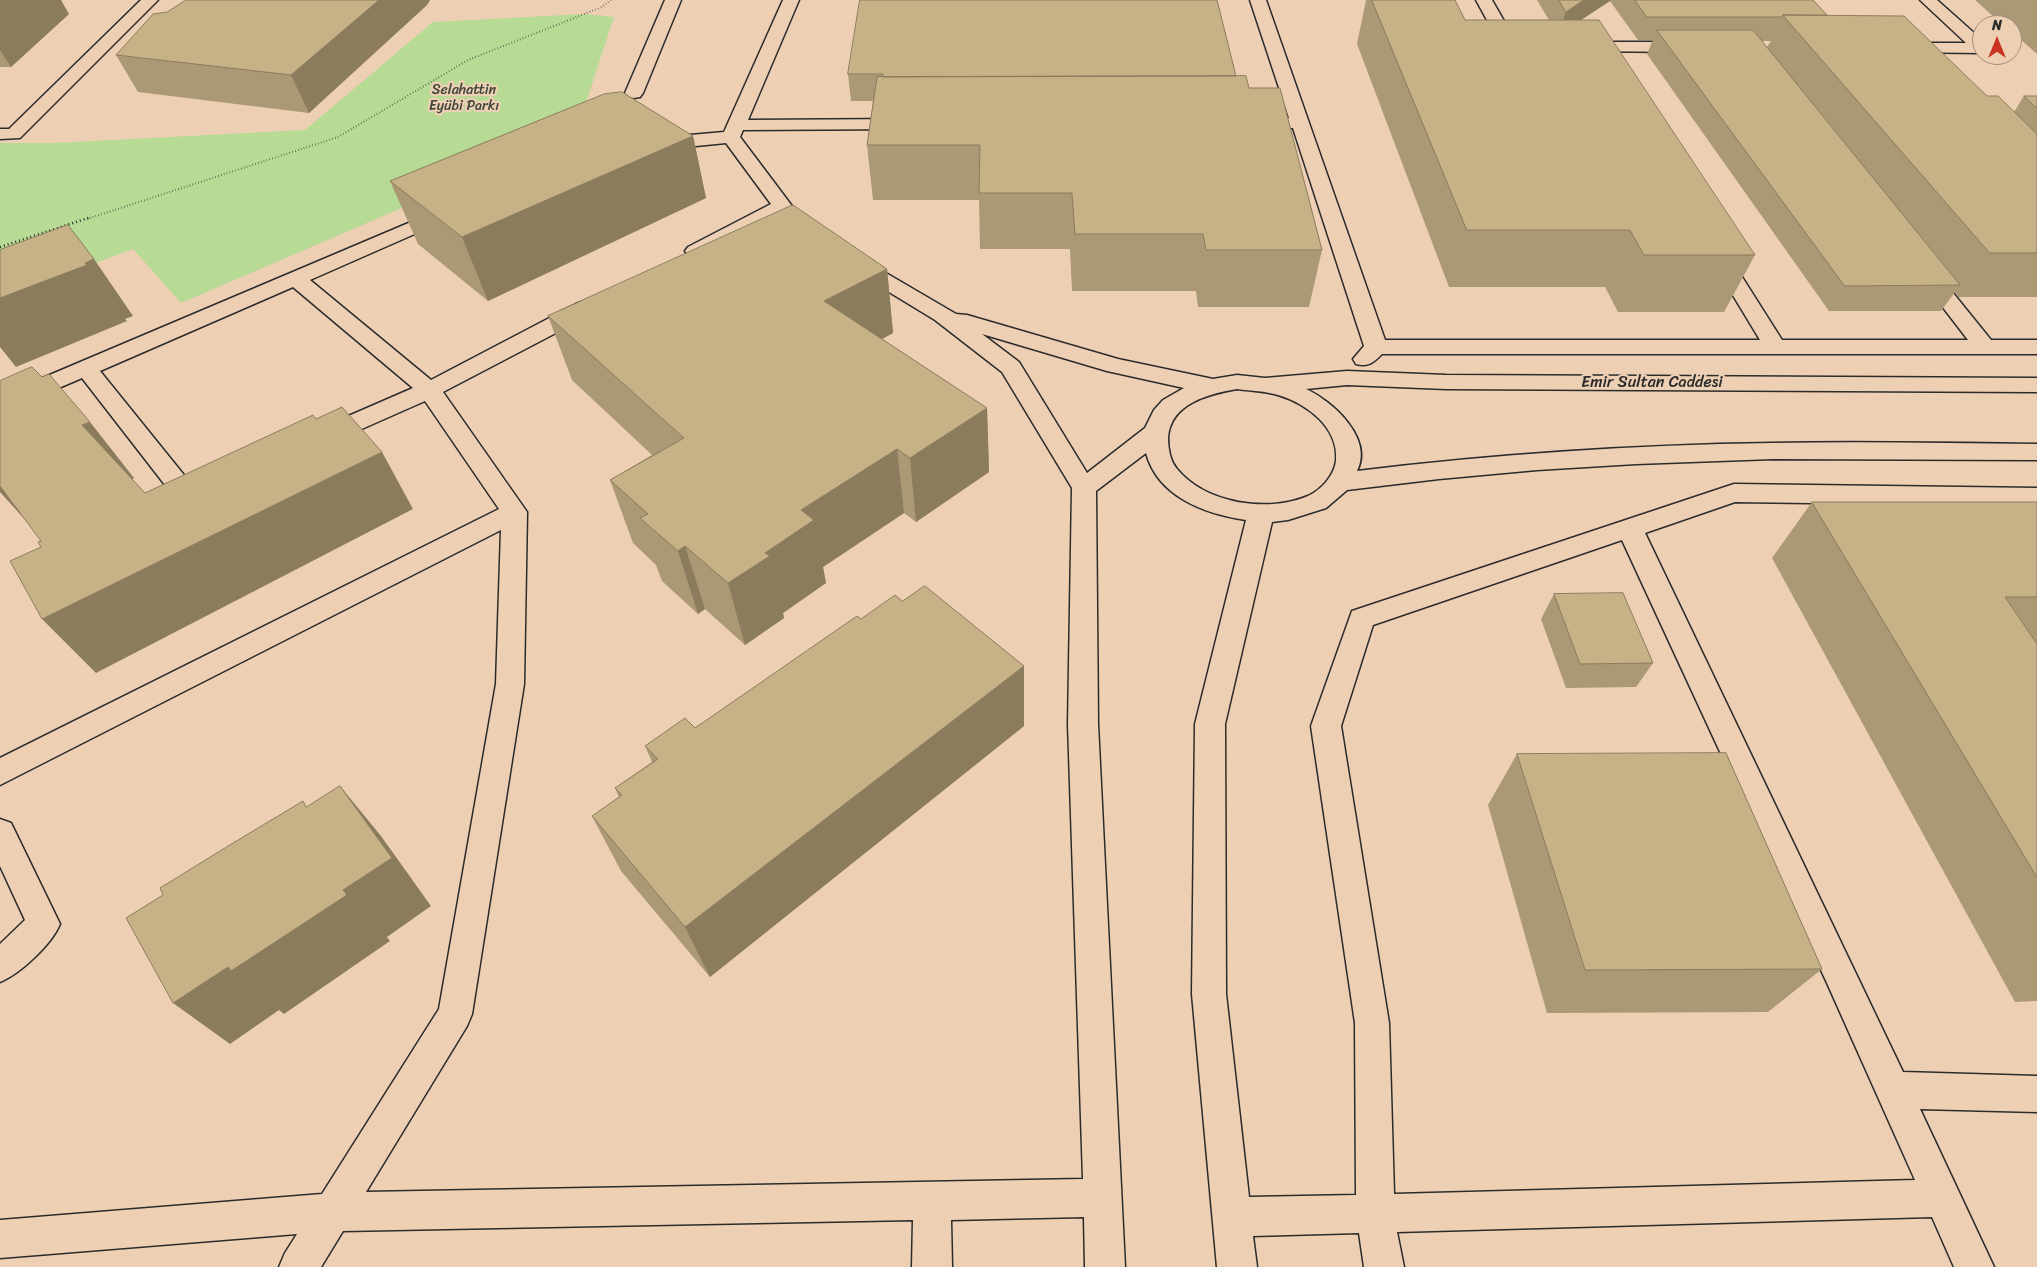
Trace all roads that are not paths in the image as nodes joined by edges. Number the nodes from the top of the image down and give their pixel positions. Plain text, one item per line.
1 (150, 0) edge
2 (673, 0) edge
3 (791, 0) edge
4 (1258, 0) edge
5 (1484, 0) edge
6 (1928, 0) edge
7 (1529, 47) edge
8 (1568, 47) edge
9 (1588, 47) junction
10 (1701, 48) edge
11 (1910, 62) edge
12 (1598, 64) edge
13 (634, 92) dead end
14 (1241, 123) edge
15 (1300, 123) junction
16 (924, 124) edge
17 (734, 131) junction
18 (0, 134) edge
19 (637, 146) edge
20 (464, 205) edge
21 (782, 206) junction
22 (1708, 238) edge
23 (825, 245) edge
24 (1912, 254) edge
25 (842, 255) edge
26 (676, 261) edge
27 (295, 278) junction
28 (606, 298) edge
29 (944, 315) junction
30 (1376, 346) junction
31 (1776, 346) junction
32 (1985, 346) junction
33 (2037, 346) edge
34 (86, 368) junction
35 (1347, 378) junction
36 (1266, 385) junction
37 (2037, 385) edge
38 (1210, 386) junction
39 (428, 390) junction
40 (0, 405) edge
41 (1155, 433) junction
42 (304, 445) edge
43 (2037, 452) edge
44 (223, 481) edge
45 (1341, 482) junction
46 (1084, 488) junction
47 (2037, 497) edge
48 (514, 512) junction
49 (1261, 514) junction
50 (1630, 529) junction
51 (0, 772) edge
52 (0, 833) edge
53 (0, 966) edge
54 (1893, 1090) junction
55 (2037, 1094) edge
56 (1102, 1198) junction
57 (1943, 1198) junction
58 (932, 1200) junction
59 (334, 1212) junction
60 (1375, 1213) junction
61 (1232, 1217) junction
62 (0, 1239) edge
63 (299, 1267) edge
64 (932, 1267) edge
65 (1105, 1267) edge
66 (1237, 1267) edge
67 (1384, 1267) edge
68 (1974, 1267) edge

1 - 18 street
2 - 13 street
3 - 17 street
4 - 15 street
5 - 7 street
6 - 11 street
8 - 9 street
9 - 10 street
9 - 12 street
14 - 15 street
15 - 30 street
16 - 17 street
17 - 19 street
17 - 21 street
20 - 27 street
21 - 23 street
21 - 26 street
22 - 31 street
24 - 32 street
25 - 29 street
27 - 34 street
27 - 39 street
28 - 39 street
29 - 38 street
29 - 46 street
30 - 31 street
30 - 35 street
31 - 32 street
32 - 33 street
34 - 40 street
34 - 44 street
35 - 36 street, Emir Sultan Caddesi
35 - 37 street, Emir Sultan Caddesi
36 - 38 street
36 - 45 street
38 - 41 street
39 - 42 street
39 - 48 street
41 - 46 street
41 - 49 street
43 - 45 street
45 - 49 street
46 - 56 street
47 - 50 street
48 - 51 street
48 - 59 street
49 - 61 street
50 - 54 street
50 - 60 street
52 - 53 street
54 - 55 street
54 - 57 street
56 - 58 street
56 - 65 street
57 - 60 street
57 - 68 street
58 - 59 street
58 - 64 street
59 - 62 street
59 - 63 street
60 - 61 street
60 - 67 street
61 - 66 street

